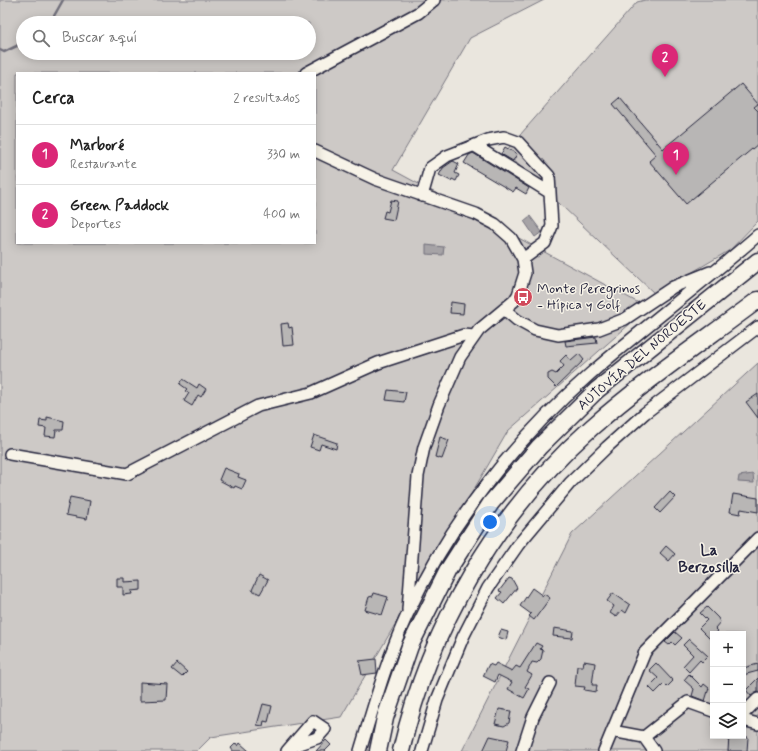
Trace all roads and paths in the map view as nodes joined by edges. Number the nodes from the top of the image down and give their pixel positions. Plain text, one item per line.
1 (434, 0) edge
2 (308, 72) edge
3 (475, 146) junction
4 (316, 151) edge
5 (549, 192) junction
6 (422, 196) junction
7 (758, 235) edge
8 (523, 260) junction
9 (758, 261) edge
10 (720, 268) junction
11 (758, 300) edge
12 (504, 309) junction
13 (758, 314) edge
14 (758, 327) edge
15 (474, 336) junction
16 (568, 449) junction
17 (10, 454) dead end
18 (758, 538) edge
19 (407, 614) junction
20 (550, 683) dead end
21 (758, 699) edge
22 (710, 710) edge
23 (746, 711) edge
24 (746, 721) edge
25 (758, 724) edge
26 (612, 731) junction
27 (644, 737) junction
28 (361, 751) edge
29 (378, 751) edge
30 (401, 751) edge
31 (422, 751) edge
32 (522, 751) edge
33 (604, 751) edge
34 (654, 751) edge

1 - 2 street
3 - 5 street
3 - 5 street
3 - 6 street
4 - 6 street
5 - 8 street
6 - 8 street
7 - 10 street
8 - 12 street
9 - 29 highway, AUTOVÍA DEL NOROESTE
10 - 12 street
10 - 19 street
11 - 16 highway, AUTOVÍA DEL NOROESTE
12 - 15 street
13 - 16 highway
14 - 31 street
15 - 17 street
15 - 19 street
16 - 30 highway, AUTOVÍA DEL NOROESTE
18 - 26 street
19 - 28 street
20 - 32 street
21 - 23 street
22 - 27 street
24 - 25 street
26 - 27 street
26 - 33 street
27 - 34 street

